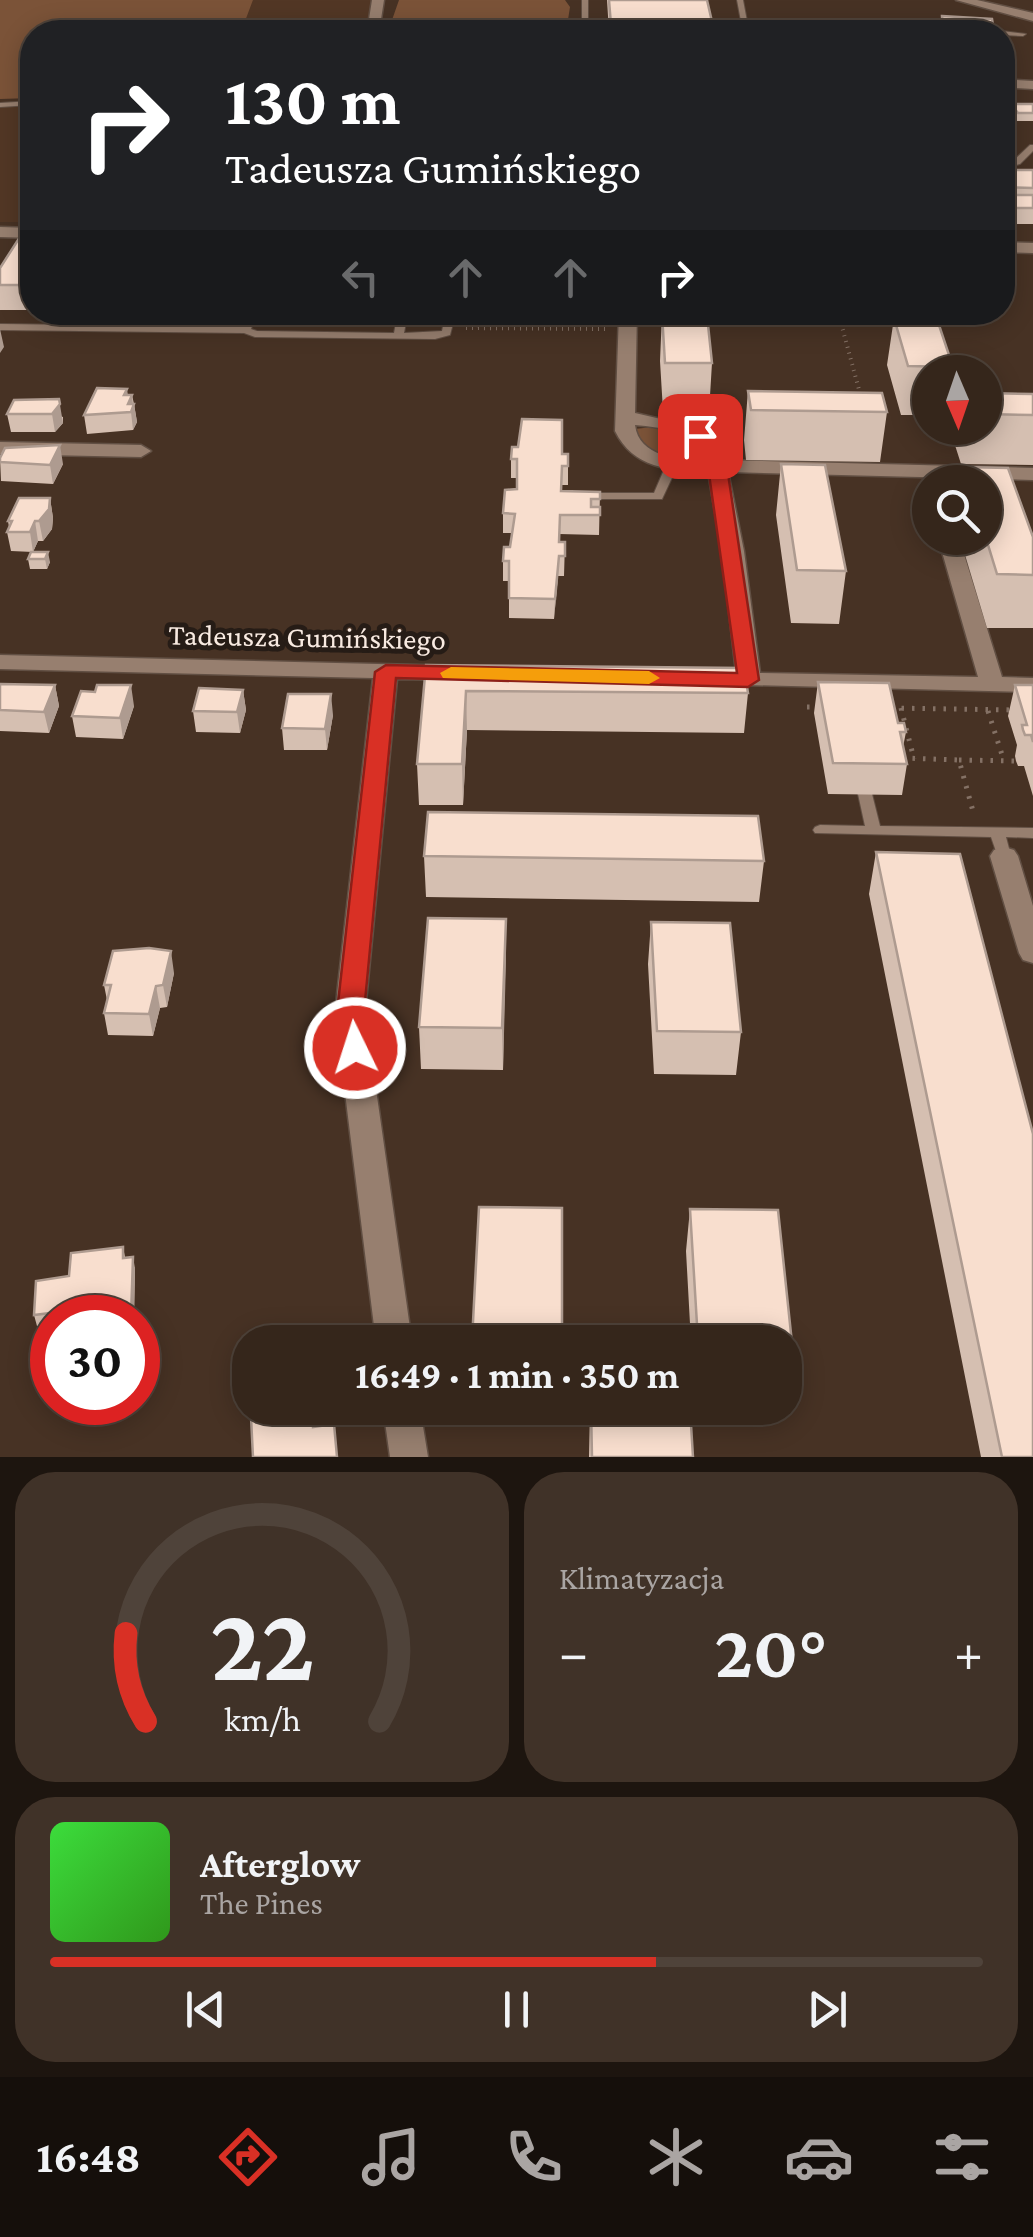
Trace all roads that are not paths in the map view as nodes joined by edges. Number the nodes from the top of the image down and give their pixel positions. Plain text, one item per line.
1 (962, 0) edge
2 (1033, 17) edge
3 (1015, 34) edge
4 (1023, 34) dead end
5 (248, 325) edge
6 (400, 325) edge
7 (449, 325) edge
8 (628, 325) edge
9 (0, 327) edge
10 (246, 330) junction
11 (398, 336) junction
12 (626, 418) junction
13 (0, 448) edge
14 (141, 451) dead end
15 (672, 465) junction
16 (718, 467) junction
17 (1033, 474) edge
18 (1002, 475) edge
19 (912, 476) edge
20 (589, 496) edge
21 (954, 555) edge
22 (0, 662) edge
23 (386, 672) junction
24 (481, 674) edge
25 (691, 679) edge
26 (748, 680) junction
27 (992, 684) junction
28 (1033, 684) edge
29 (865, 794) dead end
30 (820, 830) dead end
31 (874, 831) junction
32 (1033, 833) edge
33 (1000, 844) junction
34 (1033, 953) edge
35 (392, 1325) edge
36 (404, 1425) edge
37 (408, 1457) edge

1 - 2 street
3 - 4 lane
5 - 10 lane
6 - 11 lane
7 - 11 lane
8 - 12 street
9 - 10 lane
10 - 11 lane
12 - 15 street
12 - 16 street
13 - 14 street
15 - 16 street
15 - 20 lane
16 - 19 street
16 - 26 street
17 - 18 street
21 - 27 street
22 - 23 street, Tadeusza Gumińskiego
23 - 24 street, Tadeusza Gumińskiego
23 - 35 street
25 - 26 street
26 - 27 street
27 - 28 street
29 - 31 lane
30 - 31 lane
31 - 33 lane
32 - 33 lane
33 - 34 street
36 - 37 street

